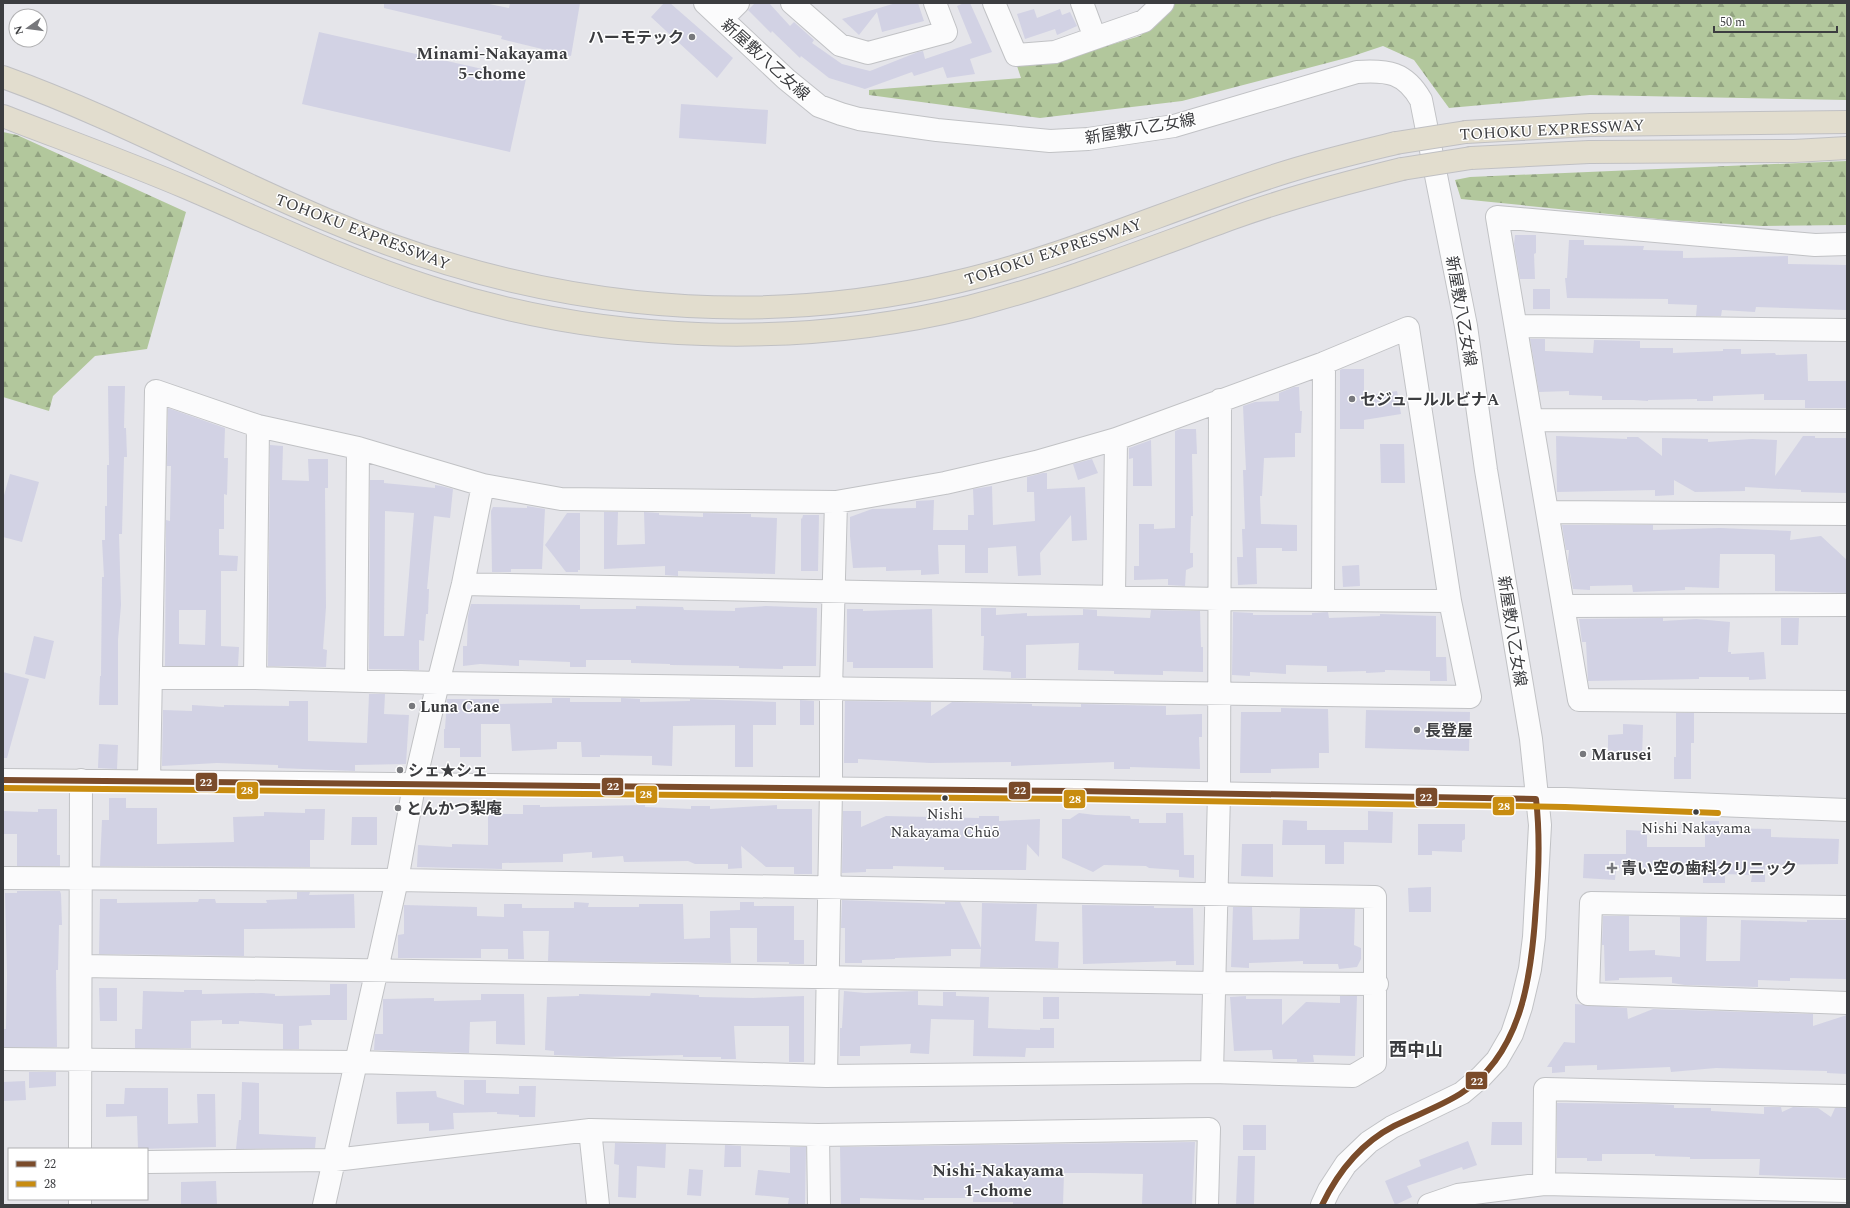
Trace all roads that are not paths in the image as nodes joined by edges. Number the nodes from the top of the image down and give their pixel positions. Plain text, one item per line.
1 (705, 3) edge
2 (738, 3) edge
3 (792, 3) edge
4 (935, 3) edge
5 (994, 3) edge
6 (1082, 3) edge
7 (1162, 3) edge
8 (722, 18) junction
9 (1095, 38) junction
10 (3, 77) edge
11 (3, 116) edge
12 (1847, 122) edge
13 (1847, 148) edge
14 (1847, 244) edge
15 (1516, 326) junction
16 (1847, 330) edge
17 (1324, 362) junction
18 (1220, 400) junction
19 (1532, 420) junction
20 (1847, 421) edge
21 (258, 426) junction
22 (1116, 439) junction
23 (358, 448) junction
24 (483, 485) junction
25 (836, 502) junction
26 (1548, 512) junction
27 (1847, 514) edge
28 (463, 584) junction
29 (833, 592) junction
30 (1114, 595) junction
31 (1219, 599) junction
32 (1322, 599) junction
33 (1450, 601) junction
34 (1847, 605) edge
35 (1563, 606) junction
36 (151, 678) junction
37 (255, 678) junction
38 (356, 680) junction
39 (438, 683) junction
40 (831, 689) junction
41 (1218, 694) junction
42 (1847, 702) edge
43 (3, 780) edge
44 (81, 780) junction
45 (149, 781) junction
46 (414, 786) junction
47 (831, 788) junction
48 (1219, 794) junction
49 (1536, 799) junction
50 (1847, 810) edge
51 (3, 878) edge
52 (81, 878) junction
53 (397, 880) junction
54 (830, 887) junction
55 (1215, 892) junction
56 (1847, 907) edge
57 (81, 966) junction
58 (376, 971) junction
59 (827, 977) junction
60 (1213, 984) junction
61 (1377, 984) junction
62 (1847, 1002) edge
63 (80, 1058) junction
64 (3, 1059) edge
65 (355, 1062) junction
66 (1212, 1072) junction
67 (826, 1076) junction
68 (1847, 1096) edge
69 (590, 1130) junction
70 (818, 1135) junction
71 (80, 1148) edge
72 (335, 1160) junction
73 (148, 1162) edge
74 (1544, 1184) junction
75 (1847, 1191) edge
76 (324, 1205) edge
77 (598, 1205) edge
78 (819, 1205) edge
79 (1207, 1205) edge
80 (1322, 1205) edge
81 (1429, 1205) edge

1 - 8 street, 新屋敷八乙女線
2 - 8 street
3 - 4 street
5 - 9 street
6 - 9 street
7 - 9 street
8 - 49 street, 新屋敷八乙女線
10 - 12 highway, TOHOKU EXPRESSWAY, bridge
11 - 13 highway, TOHOKU EXPRESSWAY, bridge
14 - 15 street
15 - 16 street
15 - 19 street
17 - 18 street
17 - 32 street
17 - 33 street
18 - 22 street
18 - 31 street
19 - 20 street
19 - 26 street
21 - 23 street
21 - 36 street
21 - 37 street
22 - 25 street
22 - 30 street
23 - 24 street
23 - 38 street
24 - 25 street
24 - 28 street
25 - 29 street
26 - 27 street
26 - 35 street
28 - 29 street
28 - 39 street
29 - 30 street
29 - 40 street
30 - 31 street
31 - 32 street
31 - 41 street
32 - 33 street
33 - 41 street
34 - 35 street
35 - 42 street
36 - 37 street
36 - 45 street
37 - 38 street
38 - 39 street
39 - 40 street
39 - 46 street
40 - 41 street
40 - 47 street
41 - 48 street
43 - 44 street
44 - 45 street
44 - 52 street
45 - 46 street
46 - 47 street
46 - 53 street
47 - 48 street
47 - 54 street
48 - 49 street
48 - 55 street
49 - 50 street
49 - 80 street, 新屋敷八乙女線
51 - 52 street
52 - 53 street
52 - 57 street
53 - 54 street
53 - 58 street
54 - 55 street
54 - 59 street
55 - 60 street
55 - 61 street
56 - 62 street
57 - 58 street
57 - 63 street
58 - 59 street
58 - 65 street
59 - 60 street
59 - 67 street
60 - 61 street
60 - 66 street
61 - 66 street
63 - 64 street
63 - 65 street
63 - 71 street
65 - 67 street
65 - 72 street
66 - 67 street
68 - 74 street
69 - 70 street
69 - 72 street
69 - 77 street
70 - 78 street
70 - 79 street
72 - 73 street
72 - 76 street
74 - 75 street
74 - 81 street

